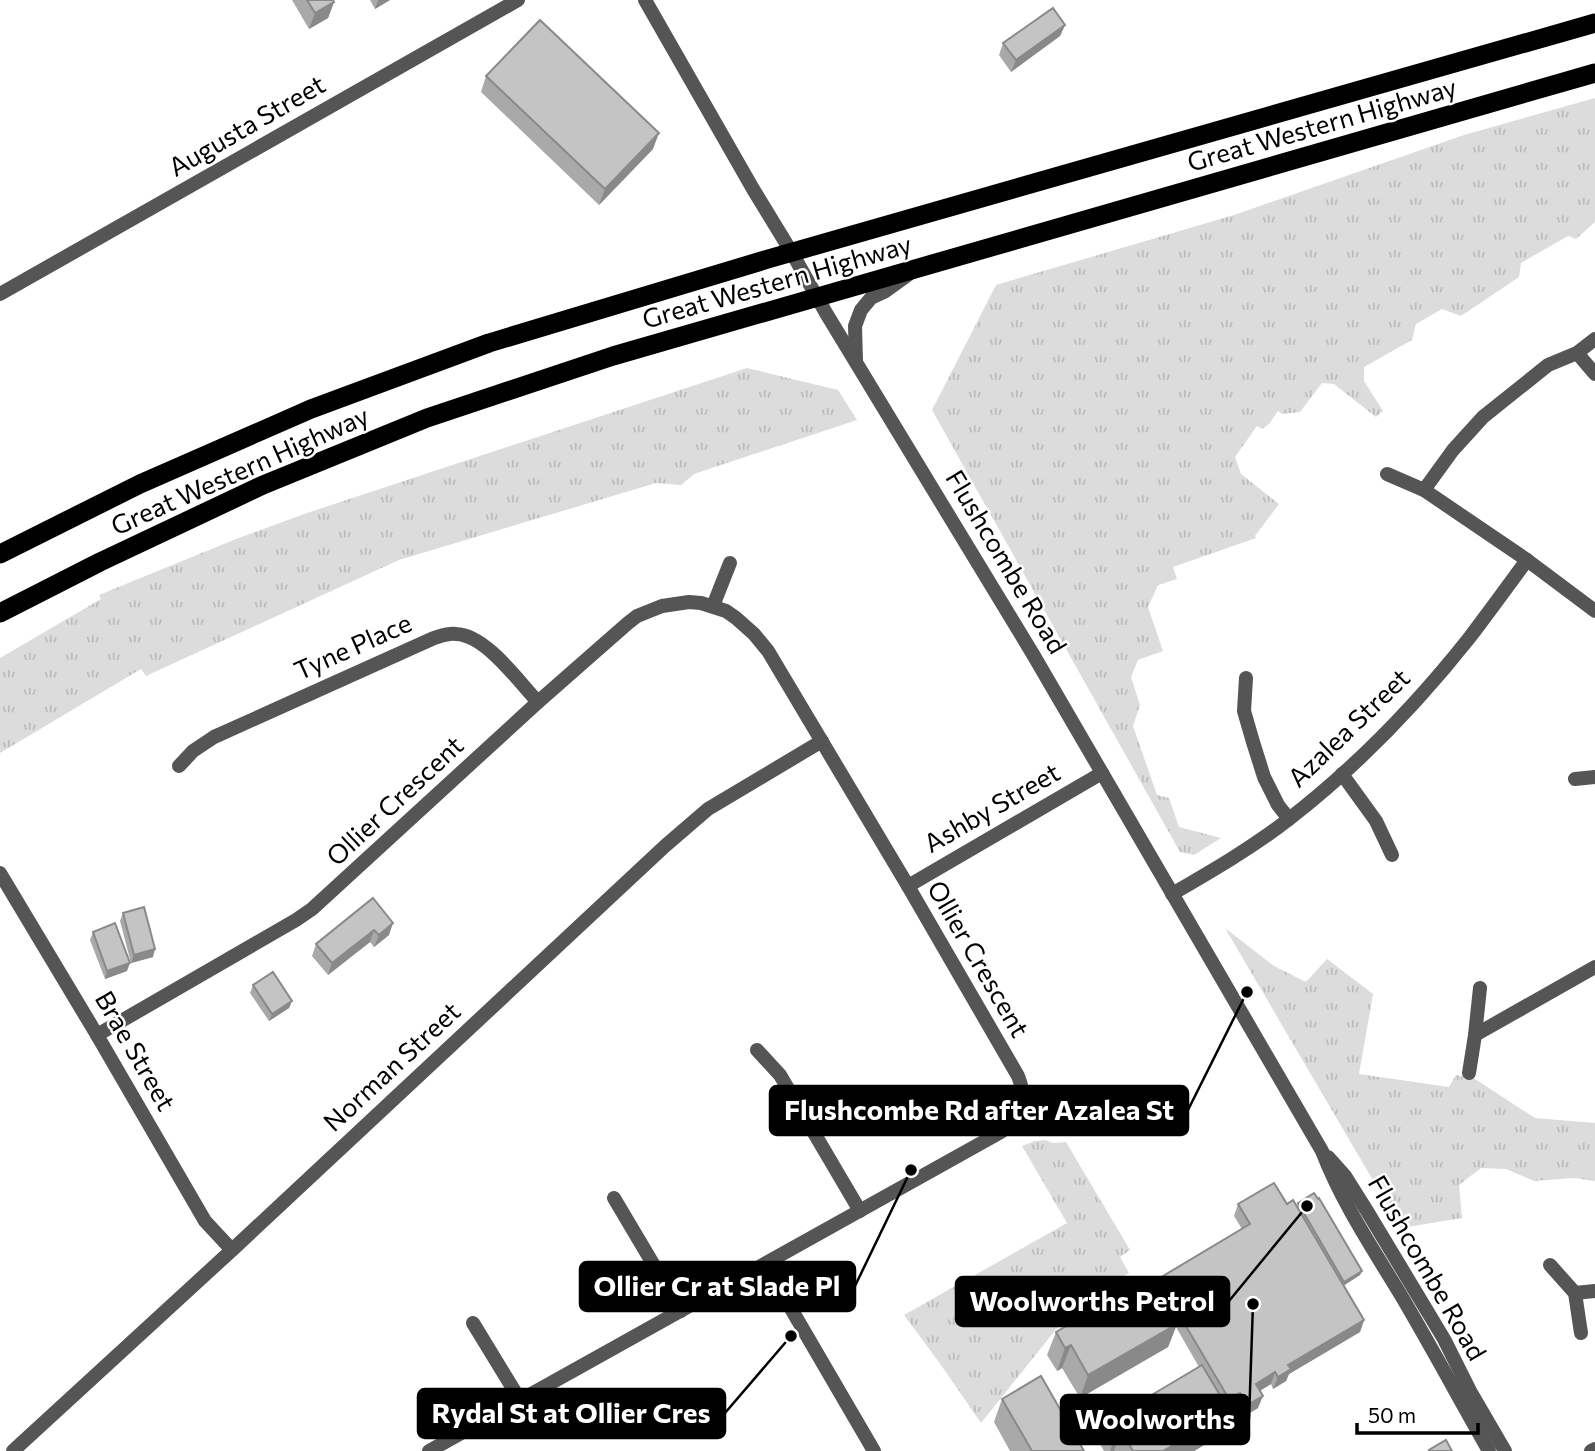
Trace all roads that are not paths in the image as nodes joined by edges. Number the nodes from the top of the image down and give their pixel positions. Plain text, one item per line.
1 (518, 0) edge
2 (645, 0) edge
3 (1595, 23) edge
4 (1595, 73) edge
5 (792, 253) junction
6 (913, 271) junction
7 (0, 294) edge
8 (818, 298) junction
9 (1595, 339) edge
10 (1577, 353) junction
11 (856, 362) junction
12 (1595, 374) edge
13 (1387, 474) dead end
14 (1424, 490) junction
15 (0, 554) edge
16 (1527, 560) junction
17 (730, 563) dead end
18 (713, 606) junction
19 (1595, 611) edge
20 (0, 613) edge
21 (1246, 678) dead end
22 (538, 702) junction
23 (822, 741) junction
24 (179, 766) dead end
25 (1102, 773) junction
26 (1342, 774) junction
27 (1595, 778) edge
28 (1575, 779) dead end
29 (1289, 819) junction
30 (1392, 855) dead end
31 (0, 873) edge
32 (908, 886) junction
33 (1172, 894) junction
34 (1595, 967) edge
35 (1480, 988) dead end
36 (97, 1035) junction
37 (1475, 1035) junction
38 (757, 1050) dead end
39 (1469, 1073) dead end
40 (1023, 1103) junction
41 (1059, 1116) dead end
42 (1322, 1151) junction
43 (614, 1198) dead end
44 (860, 1211) junction
45 (232, 1250) junction
46 (765, 1264) junction
47 (1550, 1265) dead end
48 (1595, 1290) edge
49 (1575, 1293) junction
50 (681, 1311) junction
51 (473, 1323) dead end
52 (1581, 1333) dead end
53 (520, 1400) junction
54 (13, 1451) edge
55 (429, 1451) edge
56 (874, 1451) edge
57 (1489, 1451) edge
58 (1505, 1451) edge

1 - 7 street, Augusta Street
2 - 5 street, Flushcombe Road
3 - 5 highway, Great Western Highway
4 - 6 highway, Great Western Highway
5 - 8 street, Flushcombe Road
5 - 15 highway, Great Western Highway
6 - 8 highway, Great Western Highway
6 - 11 street
8 - 11 street, Flushcombe Road
8 - 20 highway, Great Western Highway
9 - 10 street
10 - 12 street
10 - 14 street
11 - 25 street, Flushcombe Road
13 - 14 street
14 - 16 street
16 - 19 street
16 - 26 street, Azalea Street
17 - 18 street
18 - 22 street, Ollier Crescent
18 - 23 street, Ollier Crescent
21 - 29 street
22 - 24 street, Tyne Place
22 - 36 street, Ollier Crescent
23 - 32 street, Ollier Crescent
23 - 45 street, Norman Street
25 - 32 street, Ashby Street
25 - 33 street, Flushcombe Road
26 - 29 street, Azalea Street
26 - 30 street
27 - 28 street
29 - 33 street, Azalea Street
31 - 36 street, Brae Street
32 - 40 street, Ollier Crescent
33 - 42 street, Flushcombe Road
34 - 37 street
35 - 37 street
36 - 45 street, Brae Street
37 - 39 street
38 - 44 street
40 - 41 street
40 - 44 street
42 - 57 street, Flushcombe Road
42 - 58 street, Flushcombe Road
43 - 50 street
44 - 46 street
45 - 54 street, Norman Street
46 - 50 street
46 - 56 street
47 - 49 street
48 - 49 street
49 - 52 street
50 - 53 street
51 - 53 street
53 - 55 street

